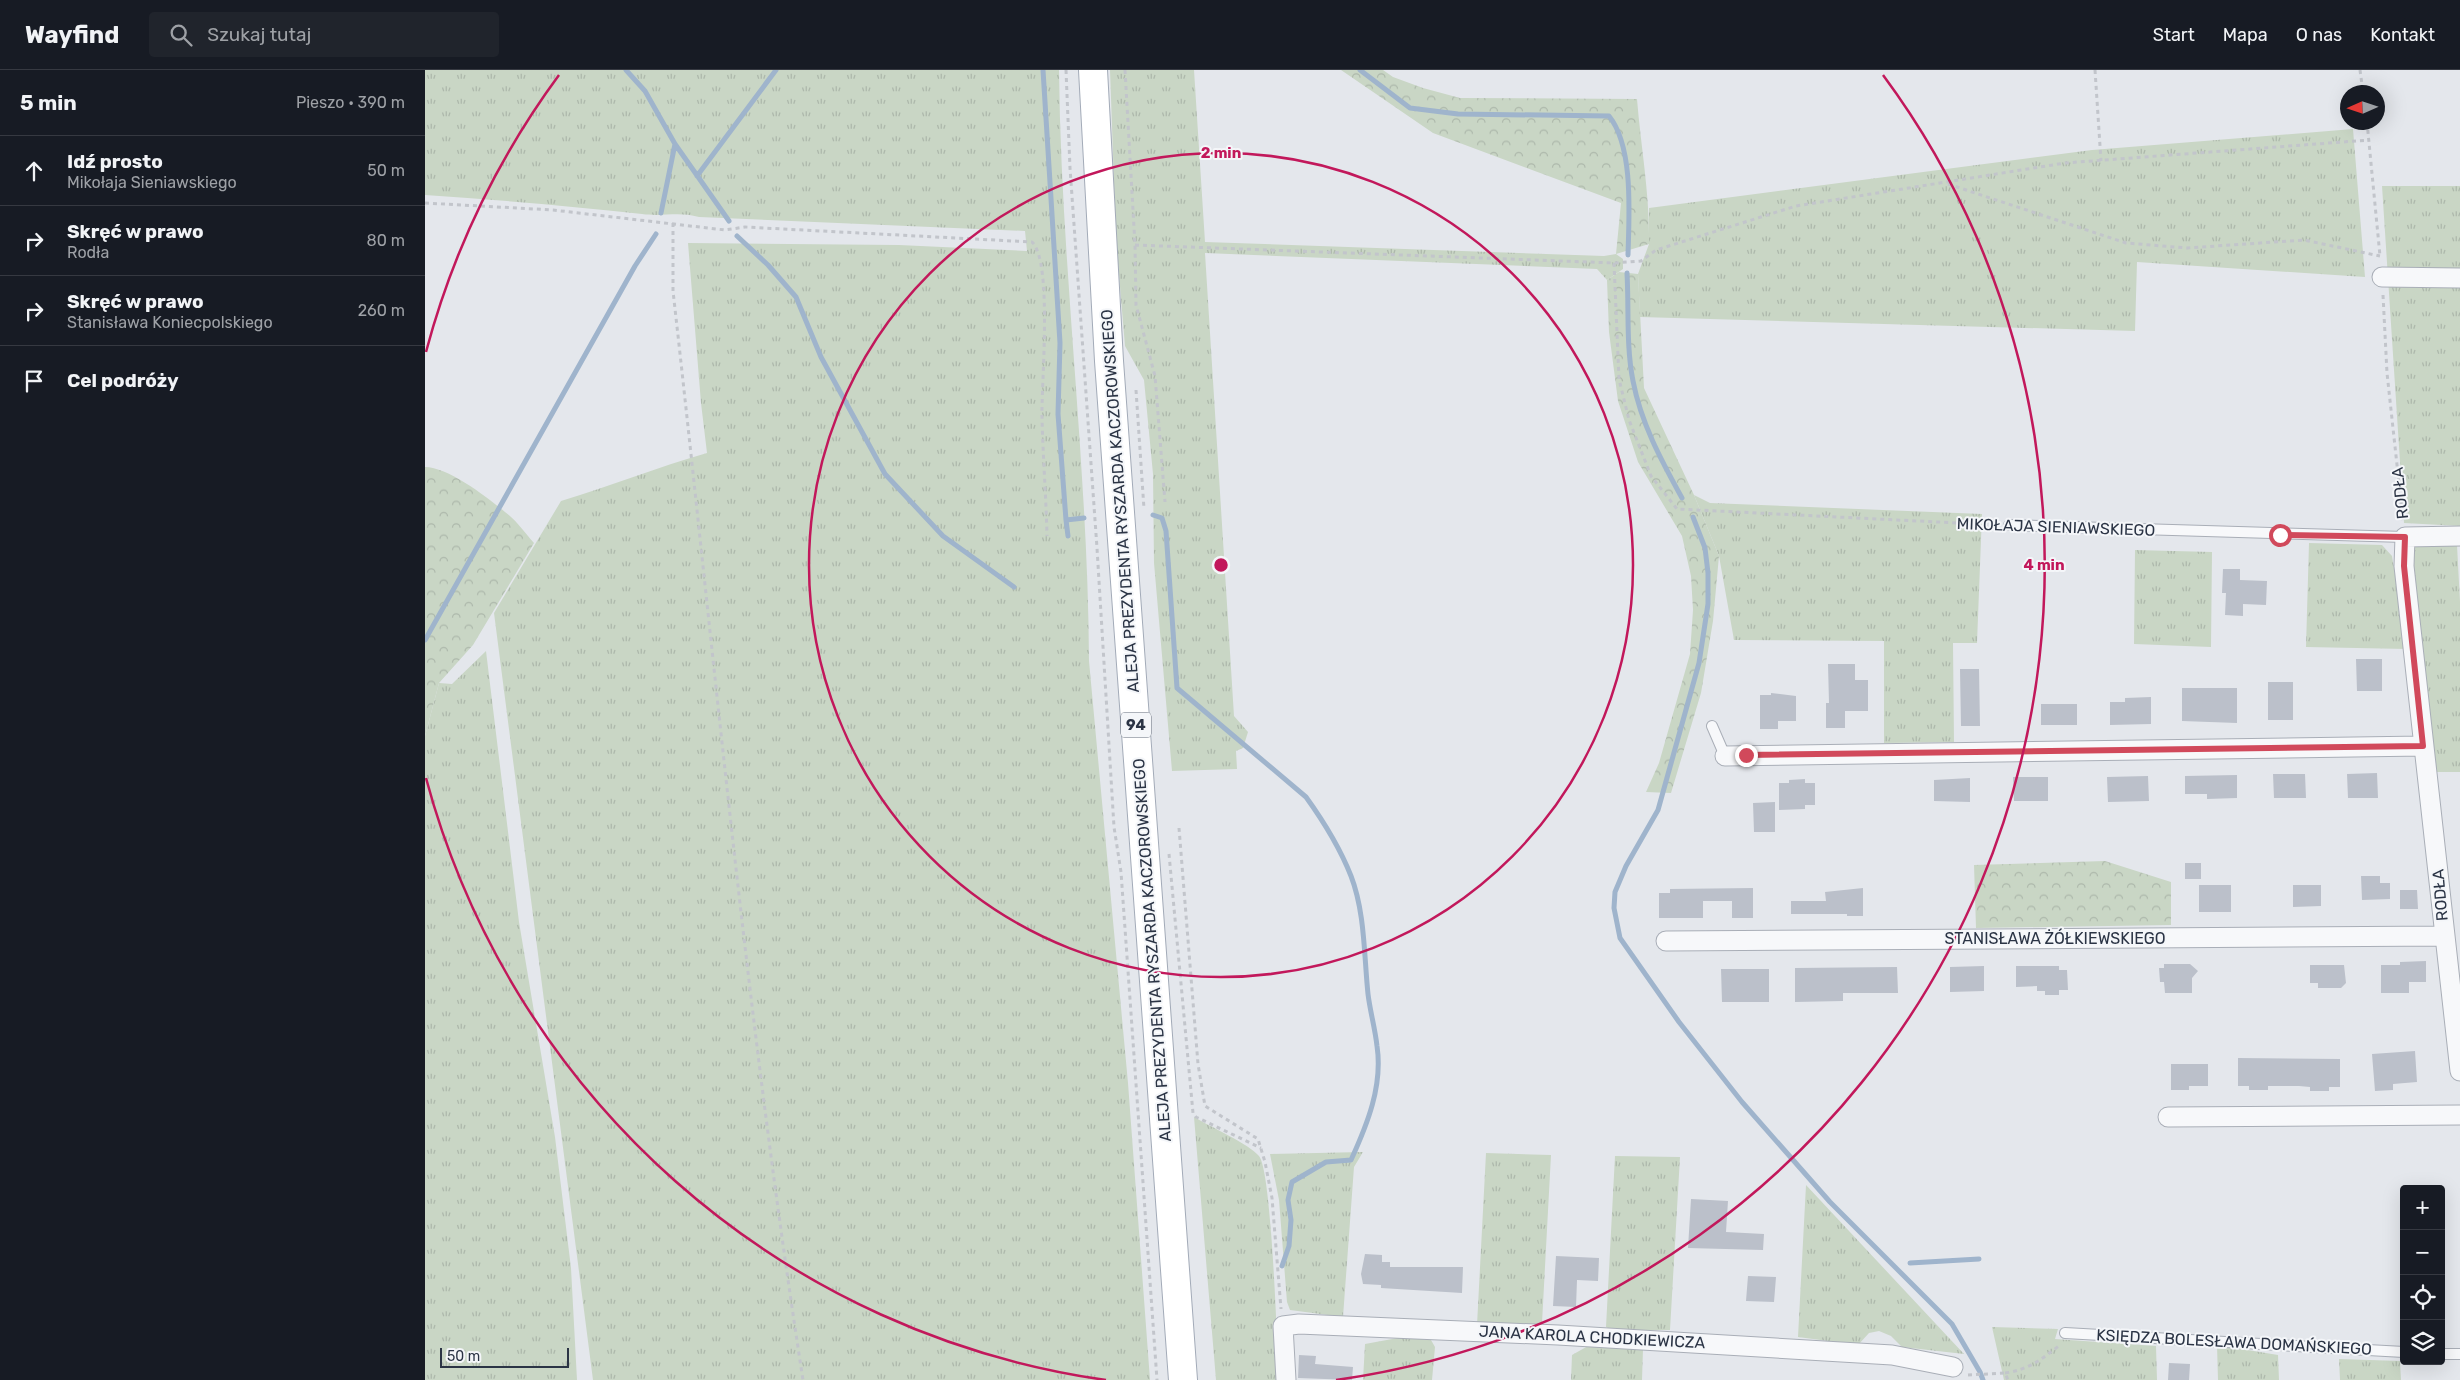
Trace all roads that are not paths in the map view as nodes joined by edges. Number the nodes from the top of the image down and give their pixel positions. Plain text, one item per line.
1 (1093, 70) edge
2 (2382, 277) road end
3 (2460, 278) edge
4 (2009, 525) road end
5 (2460, 536) edge
6 (2405, 537) junction
7 (1712, 726) dead end
8 (2423, 746) junction
9 (1725, 756) joint
10 (2444, 936) junction
11 (1666, 941) dead end
12 (2460, 1071) edge
13 (2460, 1115) edge
14 (2168, 1117) dead end
15 (2065, 1333) road end
16 (2400, 1352) edge
17 (2445, 1354) edge
18 (2460, 1354) edge
19 (1953, 1367) dead end
20 (1183, 1380) edge
21 (1286, 1380) edge

1 - 20 main road, ALEJA PREZYDENTA RYSZARDA KACZOROWSKIEGO / 94
2 - 3 street
4 - 6 lane, MIKOŁAJA SIENIAWSKIEGO
5 - 6 street
6 - 8 street, RODŁA
7 - 9 lane
8 - 9 street
8 - 10 street, RODŁA
10 - 11 street, STANISŁAWA ŻÓŁKIEWSKIEGO
10 - 12 street, RODŁA
13 - 14 street
15 - 16 lane, KSIĘDZA BOLESŁAWA DOMAŃSKIEGO
17 - 18 lane
19 - 21 street, JANA KAROLA CHODKIEWICZA

